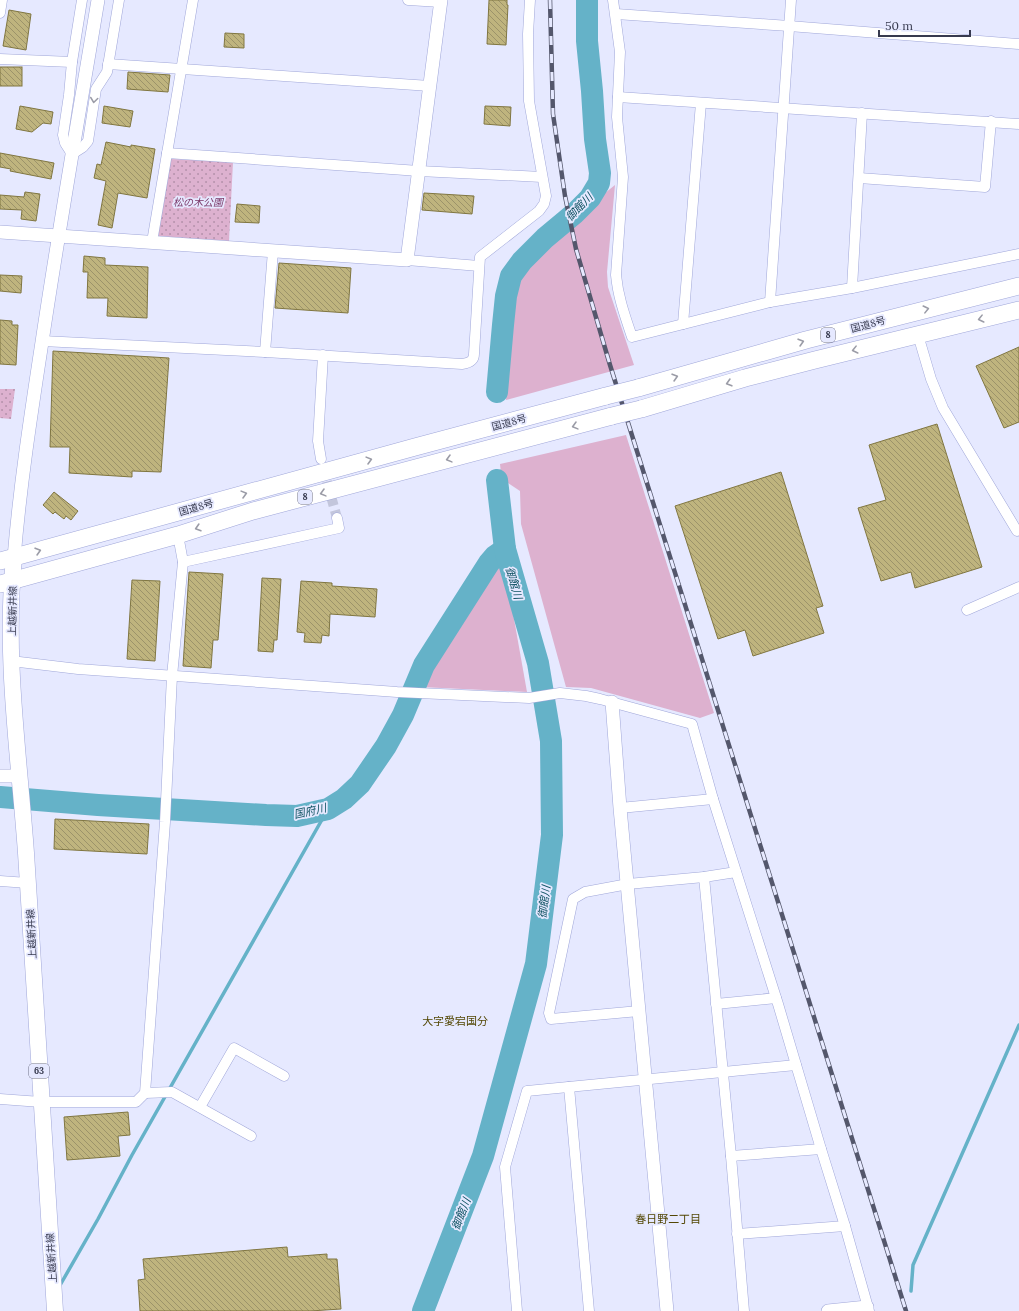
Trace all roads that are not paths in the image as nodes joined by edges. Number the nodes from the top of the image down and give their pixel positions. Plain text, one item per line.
1 (2, 0) edge
2 (82, 0) edge
3 (98, 0) edge
4 (119, 0) edge
5 (193, 0) edge
6 (408, 0) edge
7 (530, 0) edge
8 (614, 0) edge
9 (791, 0) edge
10 (441, 1) edge
11 (0, 13) edge
12 (616, 14) junction
13 (789, 26) junction
14 (1019, 44) edge
15 (0, 60) edge
16 (72, 62) junction
17 (108, 64) junction
18 (181, 69) junction
19 (430, 86) junction
20 (618, 96) junction
21 (701, 102) junction
22 (784, 108) junction
23 (862, 113) junction
24 (991, 121) junction
25 (1019, 124) edge
26 (167, 153) junction
27 (72, 154) junction
28 (419, 171) junction
29 (542, 177) junction
30 (859, 178) junction
31 (0, 232) edge
32 (58, 236) junction
33 (152, 242) junction
34 (273, 251) junction
35 (1019, 254) edge
36 (407, 260) junction
37 (479, 266) junction
38 (1019, 286) edge
39 (852, 288) junction
40 (770, 302) junction
41 (1019, 310) edge
42 (683, 324) junction
43 (918, 334) junction
44 (42, 341) junction
45 (266, 352) junction
46 (323, 356) junction
47 (321, 459) tunnel mouth
48 (338, 518) dead end
49 (1016, 531) dead end
50 (178, 535) junction
51 (7, 559) edge
52 (183, 562) junction
53 (6, 582) edge
54 (1019, 587) edge
55 (967, 610) dead end
56 (11, 661) junction
57 (172, 676) junction
58 (612, 702) junction
59 (0, 776) edge
60 (19, 776) junction
61 (713, 798) junction
62 (620, 808) junction
63 (736, 872) junction
64 (704, 877) junction
65 (0, 881) edge
66 (28, 883) junction
67 (628, 884) junction
68 (776, 998) junction
69 (716, 1004) junction
70 (639, 1011) junction
71 (796, 1065) junction
72 (722, 1073) junction
73 (284, 1076) dead end
74 (645, 1080) junction
75 (569, 1087) junction
76 (145, 1093) junction
77 (0, 1099) edge
78 (41, 1102) junction
79 (200, 1108) junction
80 (250, 1136) dead end
81 (821, 1149) junction
82 (731, 1156) junction
83 (845, 1226) junction
84 (737, 1234) junction
85 (868, 1309) edge
86 (55, 1311) edge
87 (517, 1311) edge
88 (589, 1311) edge
89 (667, 1311) edge
90 (744, 1311) edge
91 (828, 1311) edge

1 - 11 street
2 - 16 street
3 - 27 street
4 - 17 street
5 - 18 street
6 - 10 street
7 - 29 street
8 - 12 street
9 - 13 street
10 - 19 street
12 - 13 street
12 - 20 street
13 - 14 street
13 - 22 street
15 - 16 street
16 - 27 street
17 - 18 street
17 -> 27 street
18 - 19 street
18 - 26 street
19 - 28 street
20 - 21 street
20 - 42 street
21 - 22 street
21 - 42 street
22 - 23 street
22 - 40 street
23 - 24 street
23 - 30 street
24 - 25 street
24 - 30 street
26 - 28 street
26 - 33 street
27 - 32 street
28 - 29 street
28 - 36 street
29 - 37 street
30 - 39 street
31 - 32 street
32 - 33 street
32 - 44 street
33 - 34 street
34 - 36 street
34 - 45 street
35 - 39 street
36 - 37 street
37 - 46 street
51 -> 38 highway, 国道8号 / 8, bridge
39 - 40 street
40 - 42 street
41 -> 43 highway, 国道8号 / 8
43 - 49 street
43 -> 50 highway, 国道8号 / 8, bridge
44 - 45 street
44 - 51 street
45 - 46 street
46 - 47 street
48 - 52 street
50 - 52 street
50 - 53 highway, 国道8号 / 8
51 - 53 main road, 上越新井線 / 63
52 - 57 street
53 - 56 main road, 上越新井線 / 63
54 - 55 street
56 - 57 street
56 - 60 main road, 上越新井線 / 63
57 - 58 street
57 - 76 street
58 - 61 street
58 - 62 street
59 - 60 street
60 - 66 main road, 上越新井線 / 63
61 - 62 street
61 - 63 street
62 - 67 street
63 - 64 street
63 - 68 street
64 - 67 street
64 - 69 street
65 - 66 street
66 - 78 main road, 上越新井線 / 63
67 - 70 street
67 - 70 street
68 - 69 street
68 - 71 street
69 - 72 street
70 - 74 street
71 - 72 street
71 - 81 street
72 - 74 street
72 - 82 street
73 - 79 street
74 - 75 street
74 - 89 street
75 - 87 street
75 - 88 street
76 - 78 street
76 - 79 street
77 - 78 street
78 - 86 main road, 上越新井線 / 63
79 - 80 street
81 - 82 street
81 - 83 street
82 - 84 street
83 - 84 street
83 - 85 street
84 - 90 street
85 - 91 street

